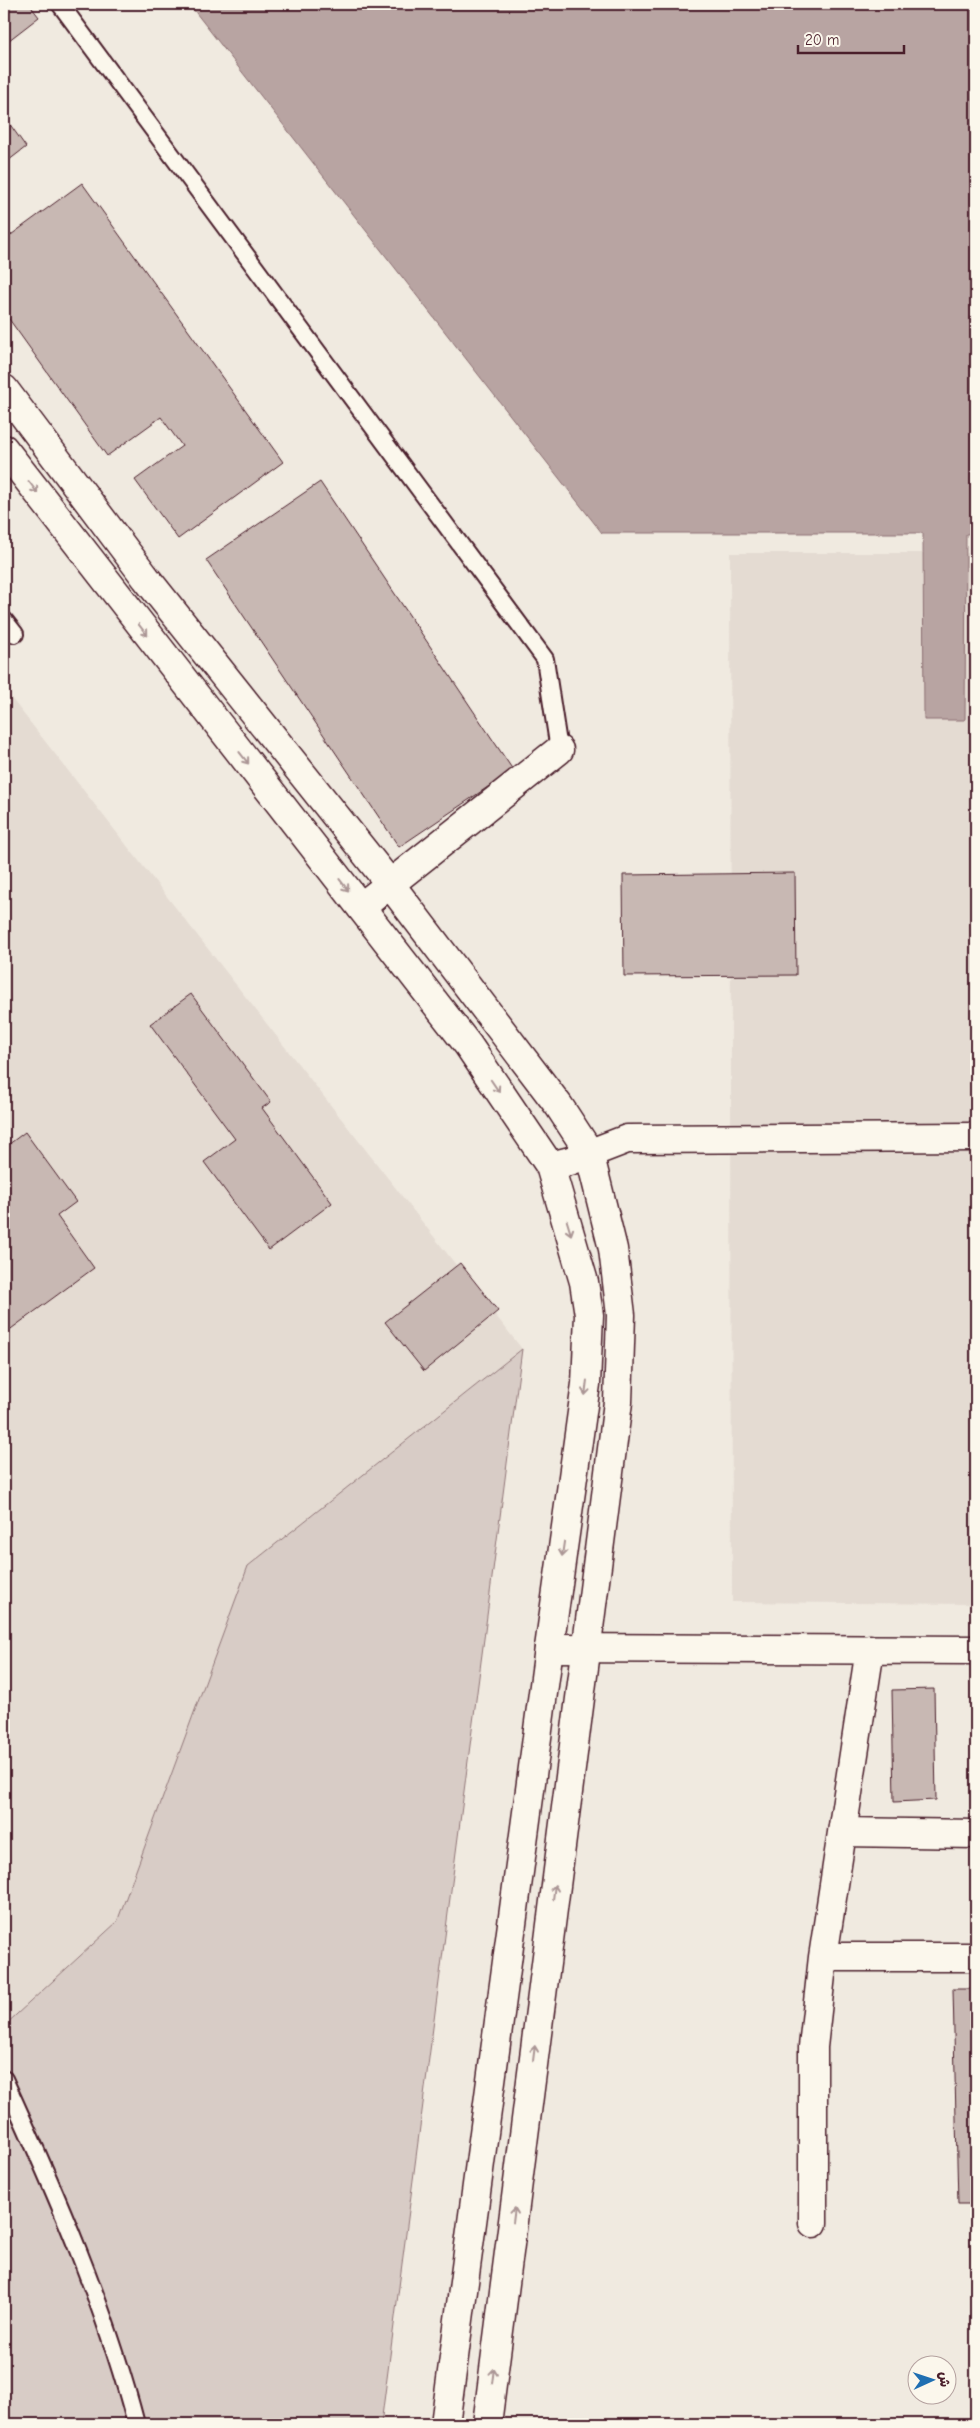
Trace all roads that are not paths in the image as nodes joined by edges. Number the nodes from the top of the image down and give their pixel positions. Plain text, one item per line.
1 (60, 4) edge
2 (4, 389) edge
3 (4, 448) edge
4 (146, 578) junction
5 (120, 600) junction
6 (4, 620) edge
7 (15, 634) dead end
8 (558, 750) joint
9 (390, 884) junction
10 (361, 907) junction
11 (976, 1137) edge
12 (589, 1152) junction
13 (550, 1166) junction
14 (549, 1648) junction
15 (585, 1649) junction
16 (870, 1649) junction
17 (976, 1650) edge
18 (842, 1832) junction
19 (976, 1834) edge
20 (823, 1957) junction
21 (976, 1957) edge
22 (4, 2079) edge
23 (813, 2224) dead end
24 (136, 2424) edge
25 (445, 2424) edge
26 (487, 2424) edge

1 - 8 lane
2 - 4 street
3 -> 5 street
4 - 5 street
4 - 9 street
5 -> 10 street
6 - 7 lane
8 - 9 street
9 - 10 street
9 - 12 street
10 -> 13 street
11 - 12 street
12 - 13 street
12 - 15 street
13 -> 14 street
14 - 15 street
14 - 25 street
15 - 16 street
26 -> 15 street
16 - 17 street
16 - 18 street
18 - 19 street
18 - 20 street
20 - 21 street
20 - 23 street
22 - 24 lane

